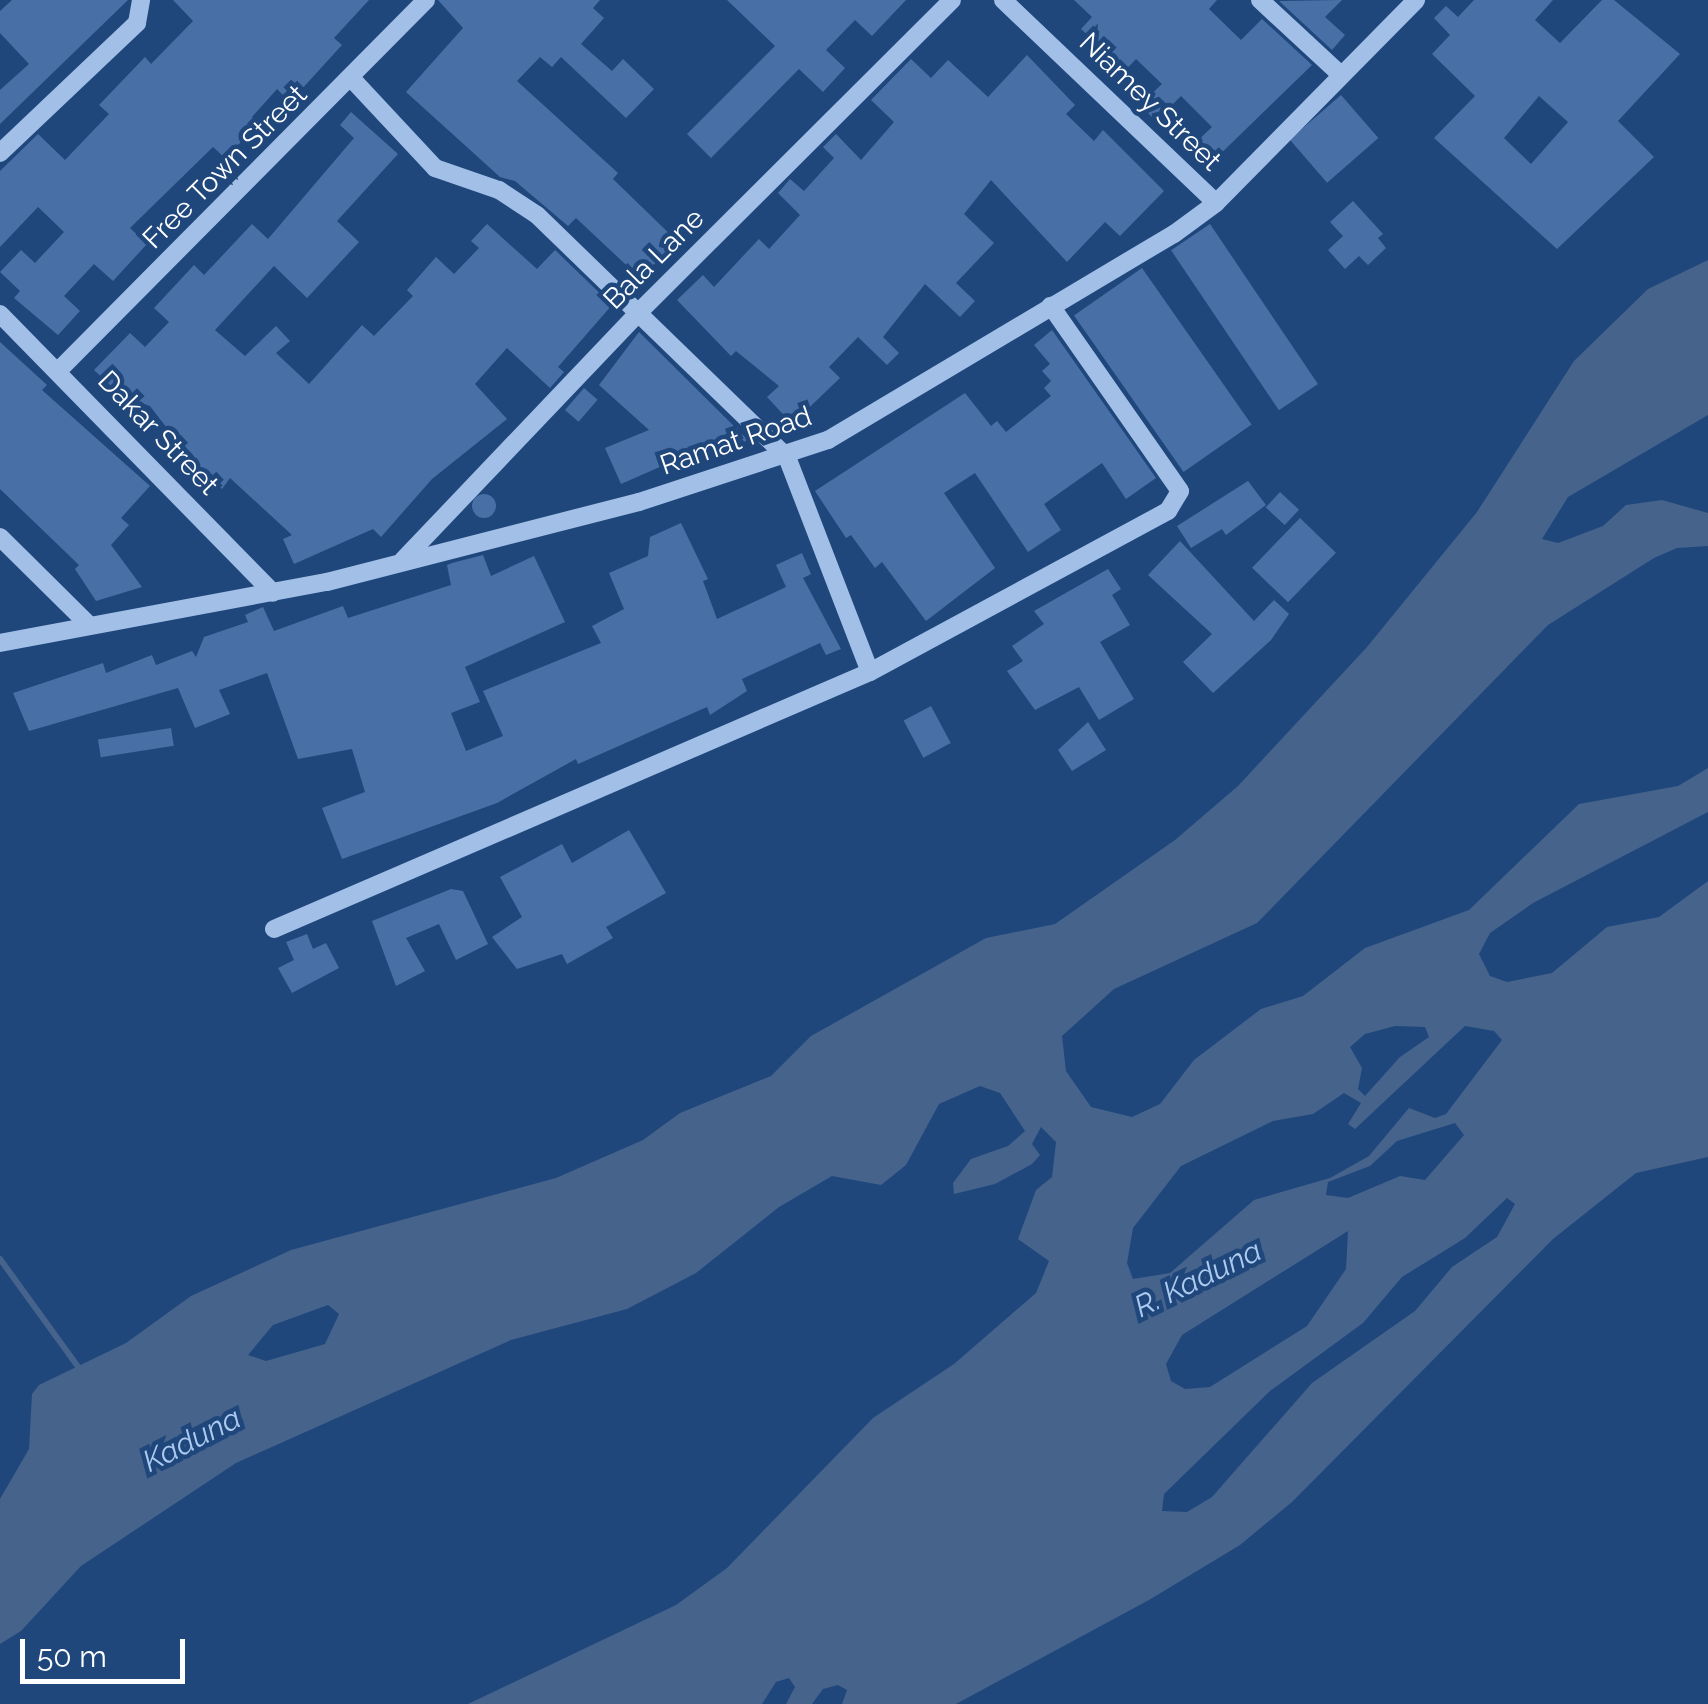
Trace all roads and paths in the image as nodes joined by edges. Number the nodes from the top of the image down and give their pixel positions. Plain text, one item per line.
1 (140, 0) edge
2 (426, 0) edge
3 (952, 0) edge
4 (1004, 0) edge
5 (1260, 0) edge
6 (1416, 0) edge
7 (1341, 75) junction
8 (352, 79) junction
9 (0, 154) edge
10 (1216, 203) junction
11 (1051, 306) junction
12 (0, 314) edge
13 (636, 315) junction
14 (59, 370) junction
15 (786, 457) junction
16 (0, 537) edge
17 (401, 562) junction
18 (273, 593) junction
19 (88, 625) junction
20 (0, 643) edge
21 (870, 672) junction
22 (274, 929) dead end

1 - 9 street
2 - 8 street, Free Town Street
3 - 13 street, Bala Lane
4 - 10 street, Niamey Street
5 - 7 street
6 - 7 street, Ramat Road
7 - 10 street, Ramat Road
8 - 13 street
8 - 14 street, Free Town Street
10 - 11 street, Ramat Road
11 - 15 street, Ramat Road
11 - 21 street
12 - 14 street, Dakar Street
13 - 15 street
13 - 17 street, Bala Lane
14 - 18 street, Dakar Street
15 - 17 street, Ramat Road
15 - 21 street
16 - 19 street
17 - 18 street, Ramat Road
18 - 19 street, Ramat Road
19 - 20 street, Ramat Road
21 - 22 street

